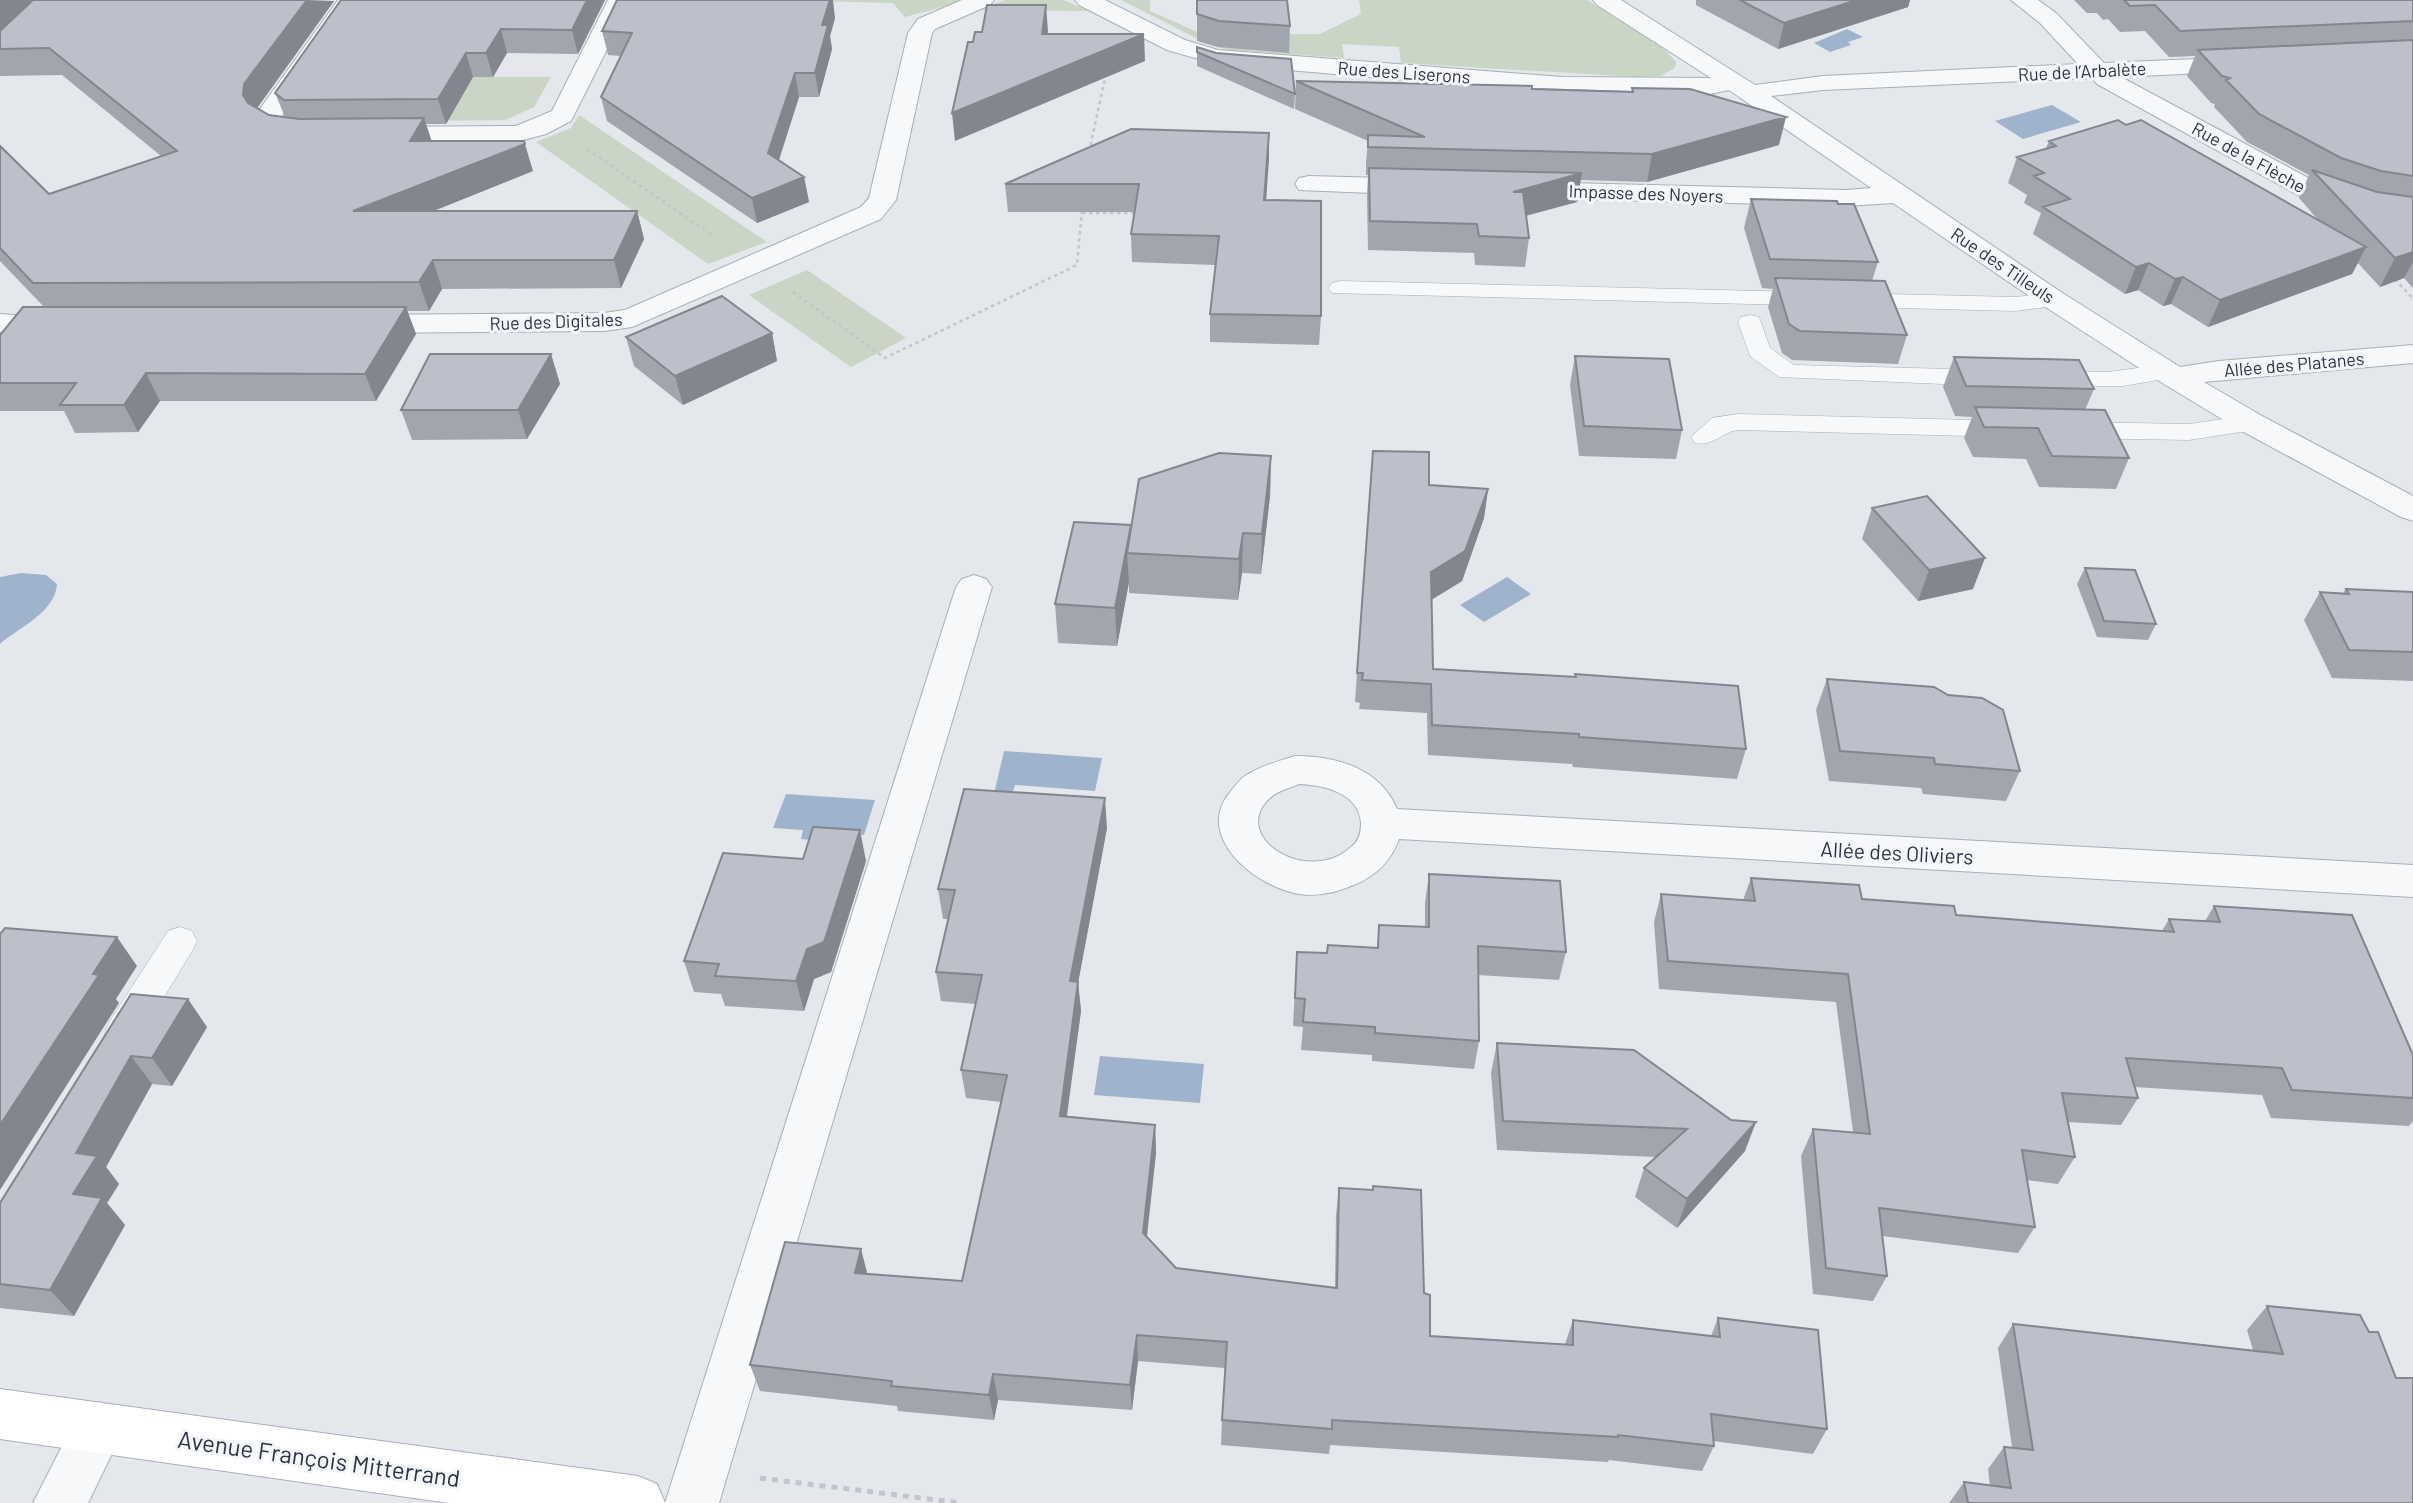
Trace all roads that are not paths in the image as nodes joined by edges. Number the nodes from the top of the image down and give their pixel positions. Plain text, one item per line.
1 (350, 0) edge
2 (620, 0) edge
3 (982, 0) edge
4 (1087, 0) edge
5 (1605, 0) edge
6 (2023, 0) edge
7 (2261, 63) edge
8 (2096, 71) junction
9 (1742, 88) junction
10 (1309, 184) dead end
11 (1447, 188) edge
12 (1502, 189) edge
13 (1899, 194) junction
14 (2413, 216) edge
15 (1340, 288) dead end
16 (2054, 300) junction
17 (1750, 322) dead end
18 (0, 323) edge
19 (327, 324) edge
20 (91, 325) edge
21 (2413, 354) edge
22 (2171, 374) junction
23 (2251, 423) junction
24 (1704, 437) dead end
25 (2413, 510) edge
26 (974, 587) dead end
27 (1382, 823) dead end
28 (2413, 881) edge
29 (180, 940) dead end
30 (108, 1056) edge
31 (0, 1414) edge
32 (99, 1427) junction
33 (60, 1503) edge
34 (638, 1503) edge
35 (692, 1503) edge

1 - 2 street
3 - 19 street, Rue des Digitales
4 - 9 street, Rue des Liserons
5 - 9 street, Rue des Tilleuls
6 - 8 street, Rue de la Flèche
7 - 8 street, Rue de l’Arbalète
8 - 9 street, Rue de l’Arbalète
8 - 14 street, Rue de la Flèche
9 - 13 street, Rue des Tilleuls
10 - 11 street
12 - 13 street, Impasse des Noyers
13 - 16 street, Rue des Tilleuls
15 - 16 lane
16 - 22 street, Rue des Tilleuls
17 - 22 lane
18 - 20 street
21 - 22 street, Allée des Platanes
22 - 23 street, Rue des Tilleuls
23 - 24 lane
23 - 25 street, Rue des Tilleuls
26 - 35 street
27 - 28 street, Allée des Oliviers
29 - 30 lane
31 - 32 main road, Avenue François Mitterrand
32 - 33 street
32 - 34 main road, Avenue François Mitterrand

